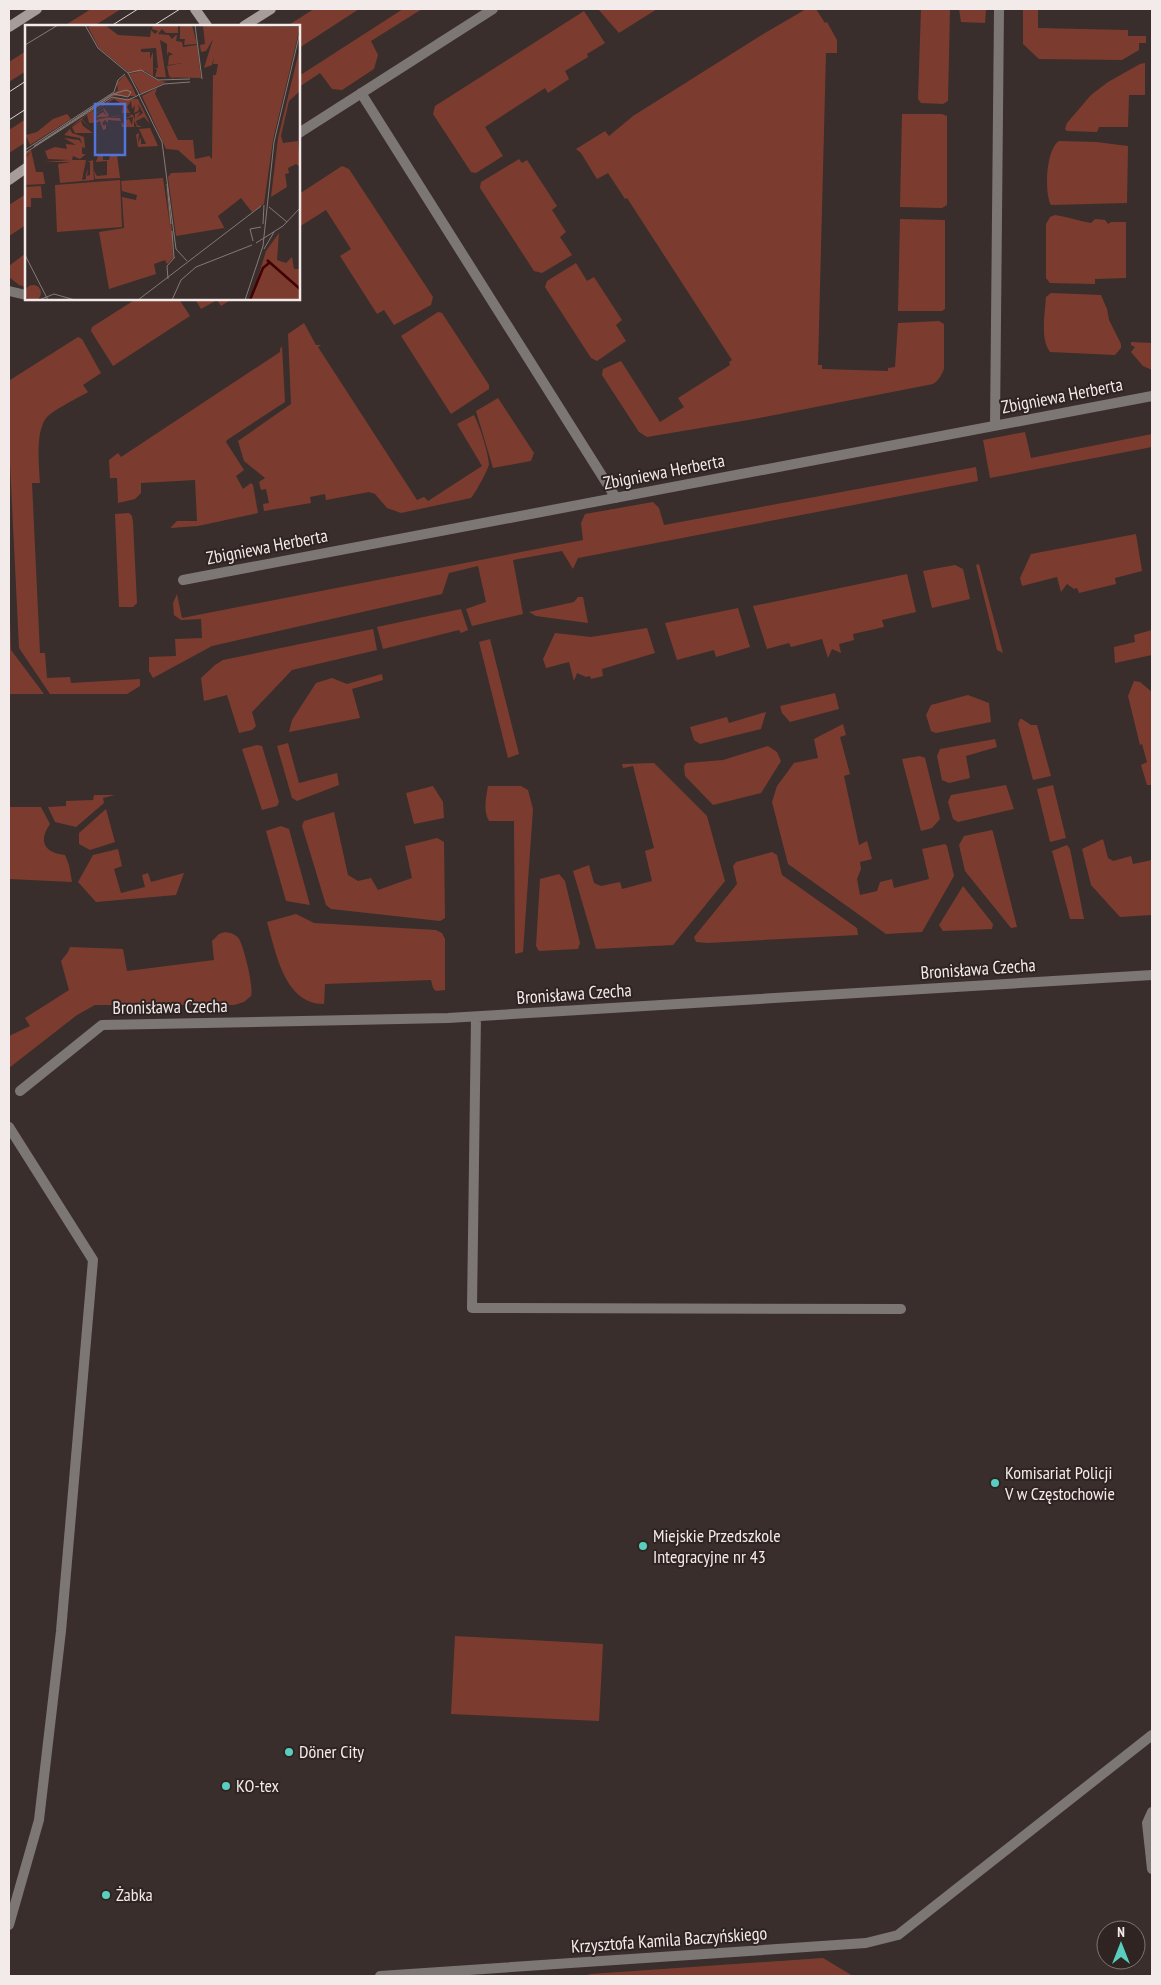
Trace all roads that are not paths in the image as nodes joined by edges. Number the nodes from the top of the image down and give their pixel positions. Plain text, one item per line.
1 (37, 9) edge
2 (195, 9) edge
3 (271, 9) edge
4 (494, 9) edge
5 (999, 9) edge
6 (206, 25) edge
7 (246, 25) edge
8 (9, 27) edge
9 (361, 93) junction
10 (300, 132) edge
11 (25, 169) edge
12 (9, 180) edge
13 (9, 290) edge
14 (25, 296) edge
15 (1152, 396) edge
16 (995, 425) junction
17 (616, 498) junction
18 (183, 580) dead end
19 (1152, 975) edge
20 (476, 1017) junction
21 (20, 1091) dead end
22 (9, 1127) edge
23 (901, 1309) dead end
24 (1152, 1735) edge
25 (1152, 1812) edge
26 (1152, 1869) edge
27 (9, 1925) edge
28 (380, 1976) edge

1 - 8 main road
2 - 6 main road
3 - 7 main road
4 - 9 street
5 - 16 street
9 - 10 street
9 - 17 street
11 - 12 main road
13 - 14 street
15 - 16 street, Zbigniewa Herberta
16 - 17 street, Zbigniewa Herberta
17 - 18 street, Zbigniewa Herberta
19 - 20 street, Bronisława Czecha
20 - 21 street, Bronisława Czecha
20 - 23 street
22 - 27 street
24 - 28 street, Krzysztofa Kamila Baczyńskiego
25 - 26 street

